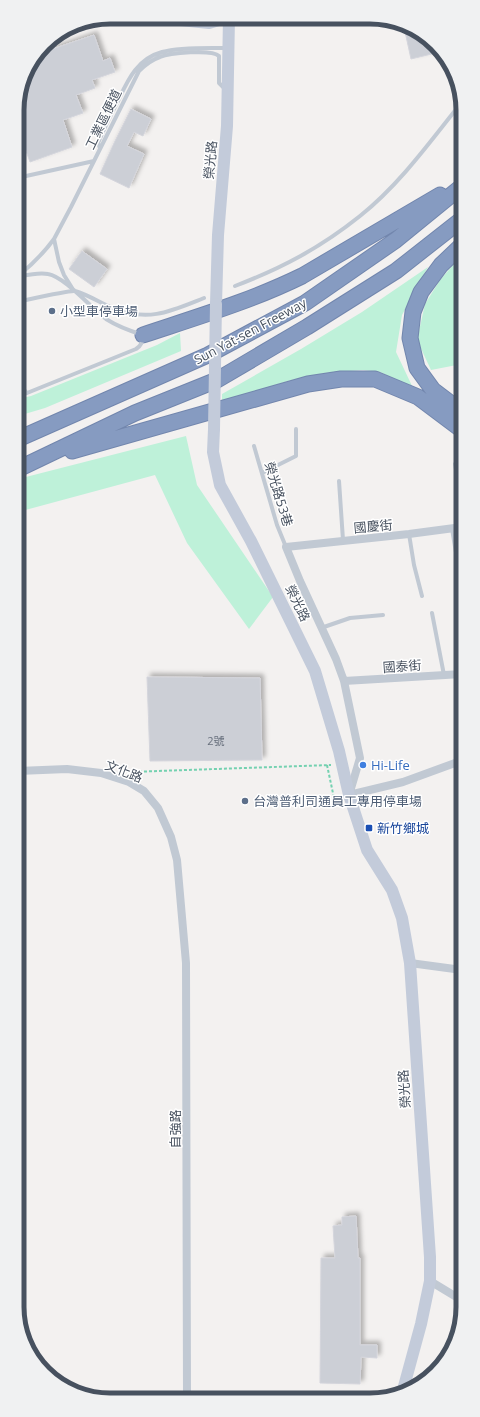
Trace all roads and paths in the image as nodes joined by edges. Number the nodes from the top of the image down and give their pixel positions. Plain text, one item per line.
1 (229, 24) edge
2 (229, 48) junction
3 (228, 92) junction
4 (456, 109) edge
5 (100, 148) junction
6 (94, 161) junction
7 (24, 176) edge
8 (456, 185) edge
9 (456, 191) edge
10 (456, 224) edge
11 (54, 239) junction
12 (456, 251) edge
13 (24, 271) edge
14 (24, 275) edge
15 (235, 286) dead end
16 (74, 291) junction
17 (204, 298) dead end
18 (24, 301) edge
19 (143, 335) junction
20 (24, 390) edge
21 (24, 393) edge
22 (27, 393) junction
23 (456, 407) edge
24 (456, 425) edge
25 (296, 429) dead end
26 (24, 436) edge
27 (254, 446) dead end
28 (455, 464) dead end
29 (24, 466) edge
30 (24, 467) edge
31 (456, 470) edge
32 (262, 473) junction
33 (338, 481) dead end
34 (456, 528) edge
35 (452, 529) junction
36 (409, 534) junction
37 (343, 540) junction
38 (286, 547) junction
39 (456, 553) edge
40 (422, 596) dead end
41 (432, 613) dead end
42 (383, 615) dead end
43 (321, 628) junction
44 (456, 674) edge
45 (444, 675) junction
46 (344, 681) junction
47 (456, 762) edge
48 (342, 764) junction
49 (327, 765) junction
50 (24, 771) edge
51 (124, 772) dead end
52 (350, 795) junction
53 (177, 860) joint
54 (410, 963) junction
55 (456, 969) edge
56 (430, 1281) junction
57 (456, 1297) edge
58 (404, 1385) edge
59 (187, 1393) edge

1 - 2 street, 榮光路
2 - 3 street, 榮光路
2 - 5 lane
3 - 5 lane, 工業區便道
3 - 48 street, 榮光路, bridge
4 - 15 lane
5 - 6 lane, 工業區便道
6 - 7 lane
6 - 11 lane, 工業區便道
8 - 19 highway
9 - 26 highway, Sun Yat-sen Freeway
10 - 29 highway, Sun Yat-sen Freeway
11 - 13 lane, 工業區便道
11 - 16 lane
12 - 23 highway
14 - 16 lane
16 - 17 lane
16 - 18 lane
16 - 19 lane
19 - 22 lane
20 - 22 lane
21 - 22 lane
24 - 30 highway
25 - 32 lane
27 - 32 lane, 榮光路53巷
28 - 31 lane
32 - 38 lane, 榮光路53巷
33 - 37 lane
34 - 35 street, 國慶街
35 - 36 street, 國慶街
35 - 39 lane
36 - 37 street, 國慶街
36 - 40 lane
37 - 38 street, 國慶街
38 - 43 street, 榮光路
41 - 45 lane
42 - 43 lane
43 - 46 street, 榮光路
44 - 45 street, 國泰街
45 - 46 street, 國泰街
46 - 52 street, 榮光路
47 - 52 street
48 - 49 path
48 - 52 street, 榮光路
49 - 51 path
49 - 52 path
50 - 53 street, 文化路
52 - 54 street, 榮光路
53 - 59 street, 自強路
54 - 55 street
54 - 56 street, 榮光路
56 - 57 street
56 - 58 street, 榮光路

